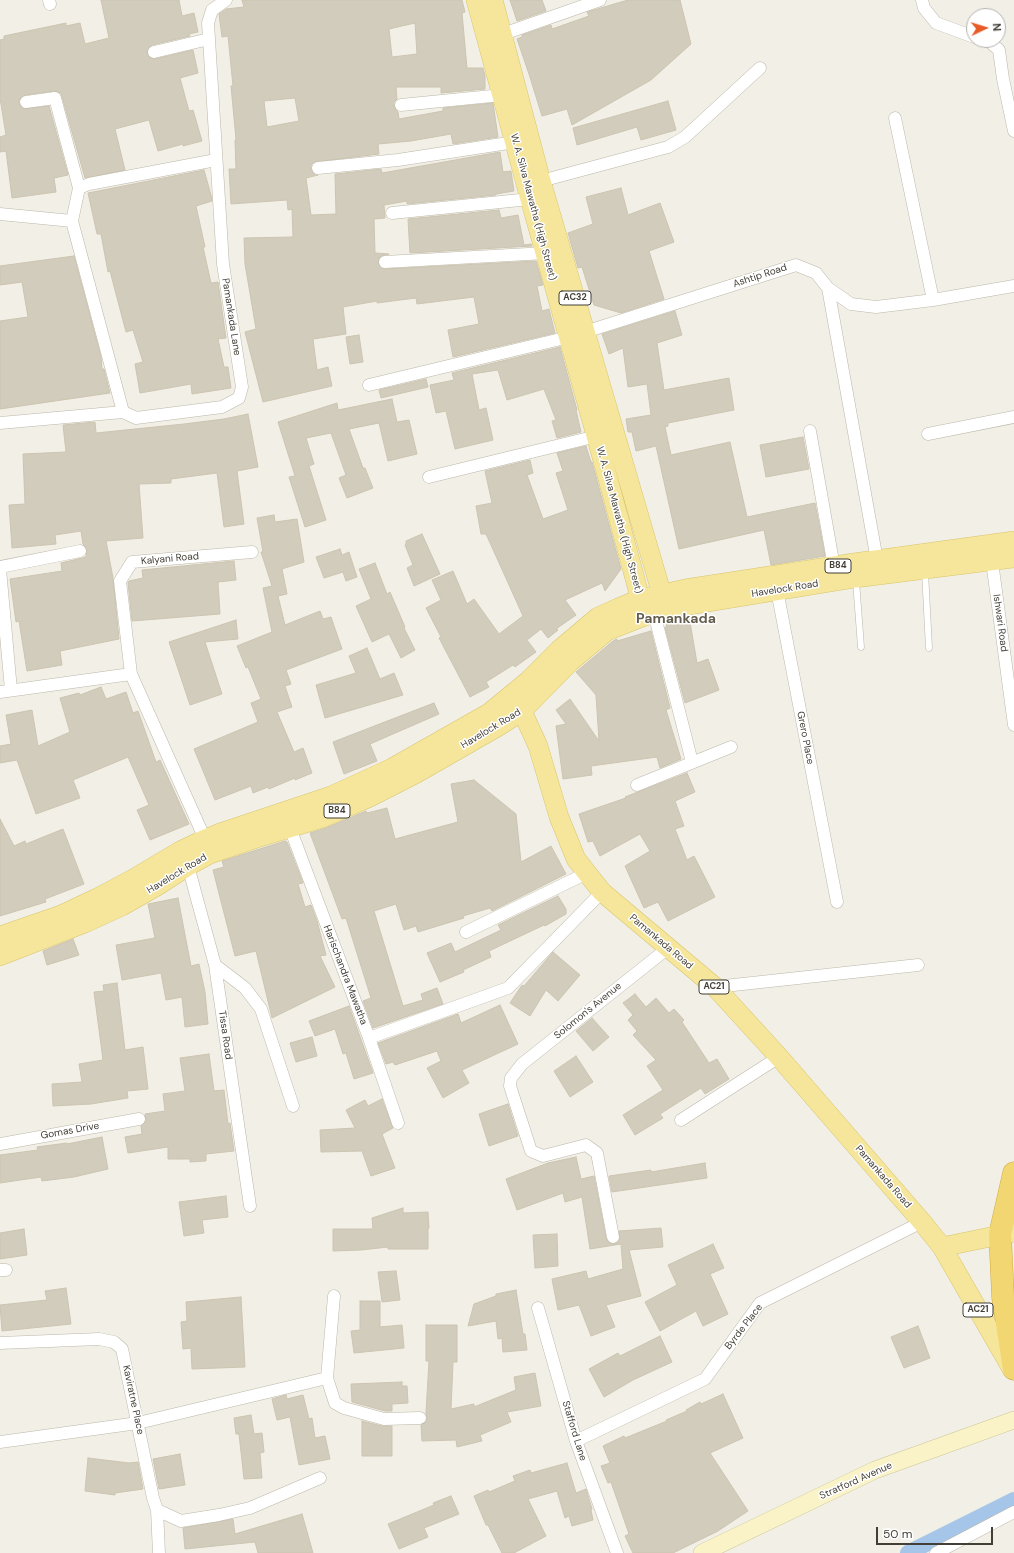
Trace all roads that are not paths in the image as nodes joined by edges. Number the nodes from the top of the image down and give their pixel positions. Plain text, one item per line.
1 (226, 0) edge
2 (476, 0) edge
3 (493, 0) edge
4 (600, 0) edge
5 (922, 0) edge
6 (966, 33) edge
7 (502, 34) junction
8 (209, 39) junction
9 (997, 48) edge
10 (154, 52) dead end
11 (760, 68) dead end
12 (502, 95) junction
13 (26, 102) dead end
14 (401, 105) dead end
15 (895, 118) dead end
16 (1014, 131) edge
17 (515, 142) junction
18 (216, 160) junction
19 (318, 168) dead end
20 (541, 181) junction
21 (78, 188) junction
22 (530, 199) junction
23 (392, 213) dead end
24 (0, 214) edge
25 (72, 221) junction
26 (546, 253) junction
27 (385, 262) dead end
28 (1014, 286) edge
29 (828, 288) junction
30 (933, 300) junction
31 (577, 335) junction
32 (369, 385) dead end
33 (123, 412) junction
34 (1014, 417) edge
35 (0, 423) edge
36 (810, 431) dead end
37 (928, 434) dead end
38 (597, 436) junction
39 (429, 477) dead end
40 (1014, 542) edge
41 (80, 551) dead end
42 (252, 552) dead end
43 (990, 553) junction
44 (1014, 558) edge
45 (877, 560) junction
46 (834, 567) junction
47 (0, 568) edge
48 (924, 569) junction
49 (855, 571) junction
50 (775, 583) junction
51 (653, 606) junction
52 (861, 647) dead end
53 (929, 648) dead end
54 (131, 674) junction
55 (6, 691) edge
56 (511, 696) junction
57 (522, 711) junction
58 (1014, 725) edge
59 (731, 747) dead end
60 (692, 762) junction
61 (637, 785) dead end
62 (290, 828) junction
63 (205, 839) junction
64 (188, 866) junction
65 (587, 873) junction
66 (602, 892) junction
67 (837, 902) dead end
68 (466, 932) dead end
69 (0, 936) edge
70 (668, 948) junction
71 (0, 956) edge
72 (215, 965) junction
73 (918, 965) dead end
74 (715, 988) junction
75 (369, 1038) junction
76 (779, 1057) junction
77 (293, 1106) dead end
78 (139, 1119) dead end
79 (681, 1120) dead end
80 (398, 1123) dead end
81 (0, 1144) edge
82 (1014, 1173) edge
83 (250, 1206) dead end
84 (922, 1222) junction
85 (1007, 1233) edge
86 (613, 1237) dead end
87 (942, 1247) junction
88 (334, 1296) dead end
89 (538, 1308) dead end
90 (0, 1343) edge
91 (1014, 1369) edge
92 (1014, 1372) edge
93 (327, 1378) junction
94 (420, 1418) dead end
95 (1014, 1420) edge
96 (138, 1423) junction
97 (576, 1441) junction
98 (0, 1442) edge
99 (320, 1478) dead end
100 (157, 1510) junction
101 (1014, 1512) edge
102 (159, 1553) edge
103 (617, 1553) edge
104 (702, 1553) edge
105 (936, 1553) edge

1 - 8 street, Pamankada Lane
2 - 12 main road, W. A. Silva Mawatha (High Street) / AC32
3 - 7 main road, W. A. Silva Mawatha (High Street) / AC32
4 - 7 street
5 - 6 street
7 - 20 main road, W. A. Silva Mawatha (High Street) / AC32
8 - 10 street
8 - 18 street, Pamankada Lane
9 - 16 street
11 - 20 street
12 - 14 street
12 - 17 main road, W. A. Silva Mawatha (High Street) / AC32
13 - 21 street
15 - 30 street
17 - 19 street
17 - 22 main road, W. A. Silva Mawatha (High Street) / AC32
18 - 21 street
18 - 33 street, Pamankada Lane
20 - 31 main road, W. A. Silva Mawatha (High Street) / AC32
21 - 25 street
22 - 23 street
22 - 26 main road, W. A. Silva Mawatha (High Street) / AC32
24 - 25 street
25 - 33 street
26 - 27 street
26 - 31 main road, W. A. Silva Mawatha (High Street) / AC32
28 - 30 street, Ashtip Road
29 - 30 street, Ashtip Road
29 - 31 street, Ashtip Road
29 - 45 street
31 - 32 street, Ashtip Road
31 - 38 main road, W. A. Silva Mawatha (High Street) / AC32
31 - 51 main road, W. A. Silva Mawatha (High Street) / AC32
33 - 35 street, Pamankada Lane
34 - 37 street
36 - 46 street
38 - 39 street
38 - 51 main road, W. A. Silva Mawatha (High Street) / AC32
40 - 43 main road, Havelock Road / B84
41 - 47 street
42 - 54 street, Kalyani Road
43 - 44 main road, Havelock Road / B84
43 - 45 main road, Havelock Road / B84
43 - 48 main road, Havelock Road / B84
43 - 58 street, Ishwari Road
45 - 49 main road, Havelock Road / B84
46 - 49 main road, Havelock Road / B84
46 - 50 main road, Havelock Road / B84
47 - 55 street
48 - 49 main road, Havelock Road / B84
48 - 53 lane
49 - 50 main road, Havelock Road / B84
49 - 52 lane
50 - 51 main road, Havelock Road / B84
50 - 67 street, Grero Place
51 - 56 main road, Havelock Road / B84
51 - 57 main road, Havelock Road / B84
51 - 60 street
54 - 55 street
54 - 63 street
56 - 57 main road, Pamankada Road / AC21
56 - 63 main road, Havelock Road / B84
57 - 62 main road, Havelock Road / B84
57 - 65 main road, Pamankada Road / AC21
59 - 60 street
60 - 61 street
62 - 64 main road, Havelock Road / B84
62 - 75 street, Harischandra Mawatha
63 - 69 main road, Havelock Road / B84
64 - 71 main road, Havelock Road / B84
64 - 72 street, Tissa Road
65 - 66 main road, Pamankada Road / AC21
65 - 68 street
66 - 70 main road, Pamankada Road / AC21
66 - 75 street
70 - 74 main road, Pamankada Road / AC21
70 - 86 street, Solomon's Avenue
72 - 77 street
72 - 83 street, Tissa Road
73 - 74 street
74 - 76 main road, Pamankada Road / AC21
75 - 80 street, Harischandra Mawatha
76 - 79 street
76 - 84 main road, Pamankada Road / AC21
78 - 81 street, Gomas Drive
82 - 85 highway
84 - 87 main road, Pamankada Road / AC21
84 - 97 street, Byrde Place
85 - 87 main road
85 - 91 highway
87 - 92 main road, Pamankada Road / AC21
88 - 93 street
89 - 97 street, Stafford Lane
90 - 96 street, Kaviratne Place
93 - 94 street
93 - 96 street
95 - 104 main road, Stratford Avenue
96 - 98 street
96 - 100 street, Kaviratne Place
97 - 103 street, Stafford Lane
99 - 100 street
100 - 102 street, Kaviratne Place
101 - 105 street

